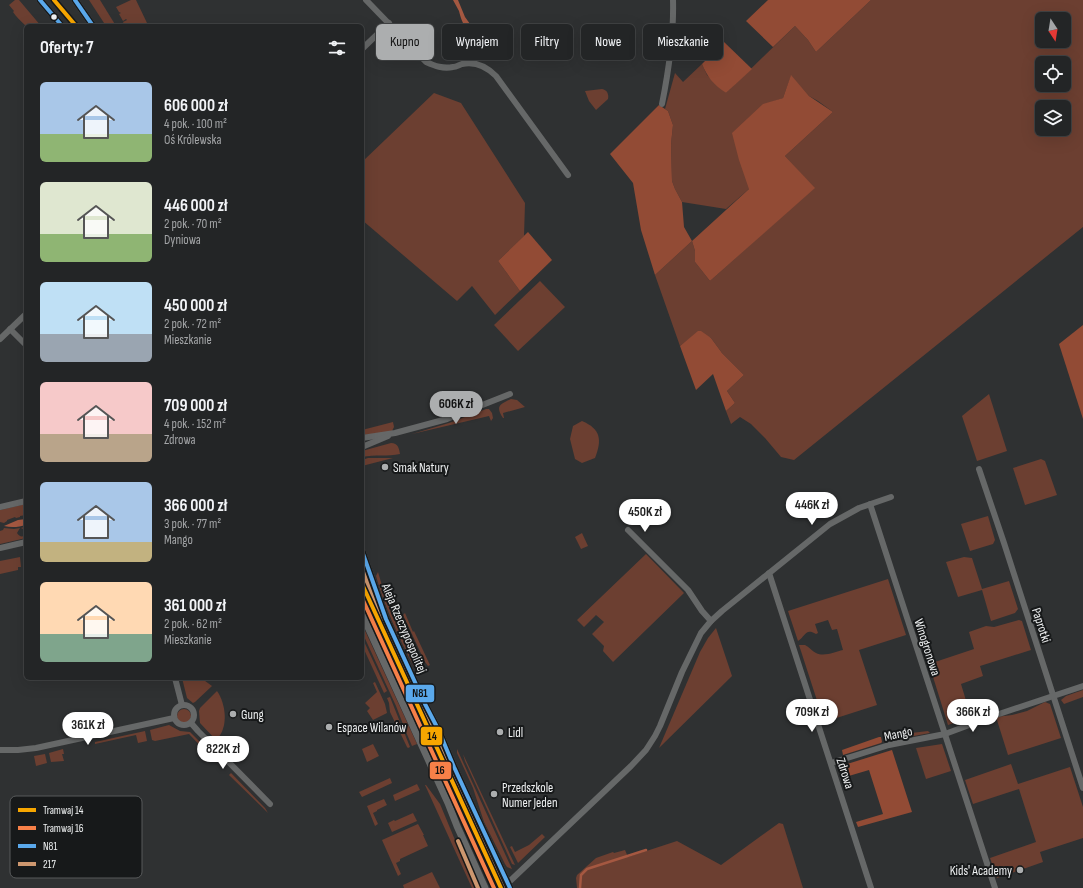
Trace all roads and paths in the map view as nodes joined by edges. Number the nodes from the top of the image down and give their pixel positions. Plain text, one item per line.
1 (40, 0) edge
2 (75, 0) edge
3 (366, 0) edge
4 (673, 0) edge
5 (389, 23) junction
6 (60, 24) edge
7 (92, 24) edge
8 (364, 47) edge
9 (662, 104) dead end
10 (568, 176) dead end
11 (24, 316) edge
12 (10, 329) junction
13 (0, 339) edge
14 (24, 343) edge
15 (510, 394) dead end
16 (395, 433) junction
17 (364, 438) edge
18 (364, 446) edge
19 (979, 469) dead end
20 (891, 497) dead end
21 (24, 501) edge
22 (870, 504) junction
23 (0, 507) edge
24 (628, 530) dead end
25 (24, 542) edge
26 (0, 548) edge
27 (364, 557) edge
28 (769, 573) junction
29 (364, 618) edge
30 (711, 621) junction
31 (176, 680) edge
32 (1083, 686) edge
33 (1053, 696) junction
34 (182, 705) junction
35 (174, 718) junction
36 (191, 723) junction
37 (945, 734) junction
38 (0, 750) edge
39 (831, 763) junction
40 (1083, 788) edge
41 (270, 804) dead end
42 (509, 886) edge
43 (485, 888) edge
44 (871, 888) edge
45 (995, 888) edge

1 - 6 street
2 - 7 street
3 - 5 street
4 - 9 street
5 - 8 street
5 - 10 street
11 - 12 street
12 - 13 street
12 - 14 street
15 - 16 street
16 - 17 street
16 - 18 street
19 - 33 street, Paprotki
20 - 22 street
21 - 23 street
22 - 28 street
22 - 37 street, Winogronowa
24 - 30 street
25 - 26 street
27 - 42 street, Aleja Rzeczypospolitej
28 - 30 street
28 - 39 street, Zdrowa
29 - 43 street
30 - 42 street
31 - 34 street
32 - 33 street, Mango
33 - 37 street, Mango
33 - 40 street, Paprotki
34 - 35 street
34 - 36 street
35 - 36 street
35 - 38 street
36 - 41 street
37 - 39 street, Mango
37 - 45 street, Winogronowa
39 - 44 street, Zdrowa

